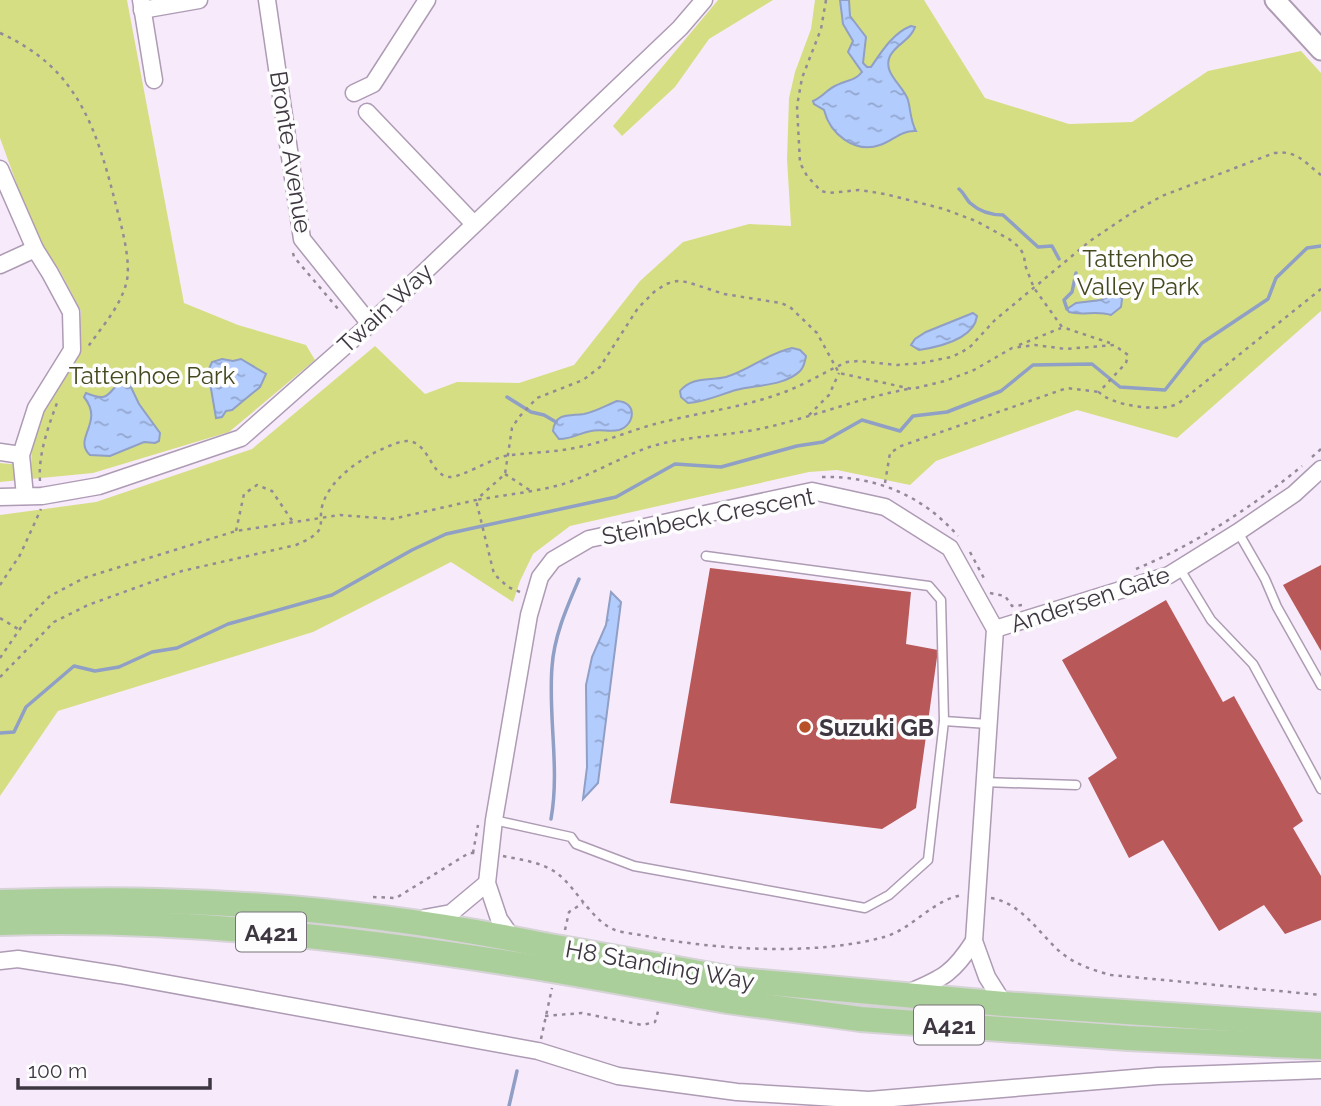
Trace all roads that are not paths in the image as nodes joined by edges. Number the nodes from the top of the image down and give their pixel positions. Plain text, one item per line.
1 (199, 0) edge
2 (267, 0) edge
3 (704, 0) edge
4 (1275, 0) edge
5 (419, 3) edge
6 (141, 5) edge
7 (1321, 50) edge
8 (153, 80) dead end
9 (354, 93) dead end
10 (367, 112) dead end
11 (0, 169) edge
12 (474, 224) junction
13 (34, 249) junction
14 (0, 265) edge
15 (370, 324) junction
16 (0, 452) edge
17 (21, 455) junction
18 (1321, 469) edge
19 (25, 496) junction
20 (0, 497) edge
21 (1238, 532) junction
22 (706, 556) dead end
23 (1180, 569) junction
24 (995, 629) junction
25 (1321, 685) edge
26 (944, 721) junction
27 (988, 724) junction
28 (983, 782) junction
29 (1076, 785) dead end
30 (1321, 789) edge
31 (494, 820) junction
32 (487, 883) junction
33 (0, 902) edge
34 (407, 921) junction
35 (0, 923) edge
36 (513, 939) junction
37 (974, 941) junction
38 (542, 956) junction
39 (0, 961) edge
40 (583, 963) junction
41 (902, 996) junction
42 (1004, 1004) junction
43 (1321, 1025) edge
44 (1321, 1047) edge
45 (1321, 1070) edge

1 - 6 street
2 - 15 street, Bronte Avenue
3 - 12 street, Twain Way
4 - 7 street
5 - 9 street
6 - 8 street
10 - 12 street
11 - 13 street
12 - 15 street, Twain Way
13 - 14 street
13 - 17 street
15 - 19 street, Twain Way
16 - 17 street
17 - 19 street
18 - 21 street, Andersen Gate
19 - 20 street, Twain Way
21 - 23 street, Andersen Gate
21 - 25 lane
22 - 26 lane
23 - 24 street, Andersen Gate
23 - 30 lane
24 - 27 street
24 - 31 street, Steinbeck Crescent
26 - 27 lane
26 - 31 lane
27 - 28 street
28 - 29 lane
28 - 37 street
31 - 32 street, Steinbeck Crescent
32 - 34 street
32 - 36 street, Steinbeck Crescent
33 - 34 highway, H8 Standing Way / A421
34 - 36 highway, H8 Standing Way / A421
35 - 38 highway, H8 Standing Way / A421
36 - 38 highway, H8 Standing Way / A421
37 - 41 street
37 - 42 street
38 - 40 highway, H8 Standing Way / A421, bridge
39 - 45 street
40 - 41 highway, H8 Standing Way / A421
40 - 44 highway, H8 Standing Way / A421
41 - 42 highway, H8 Standing Way / A421
42 - 43 highway, H8 Standing Way / A421

